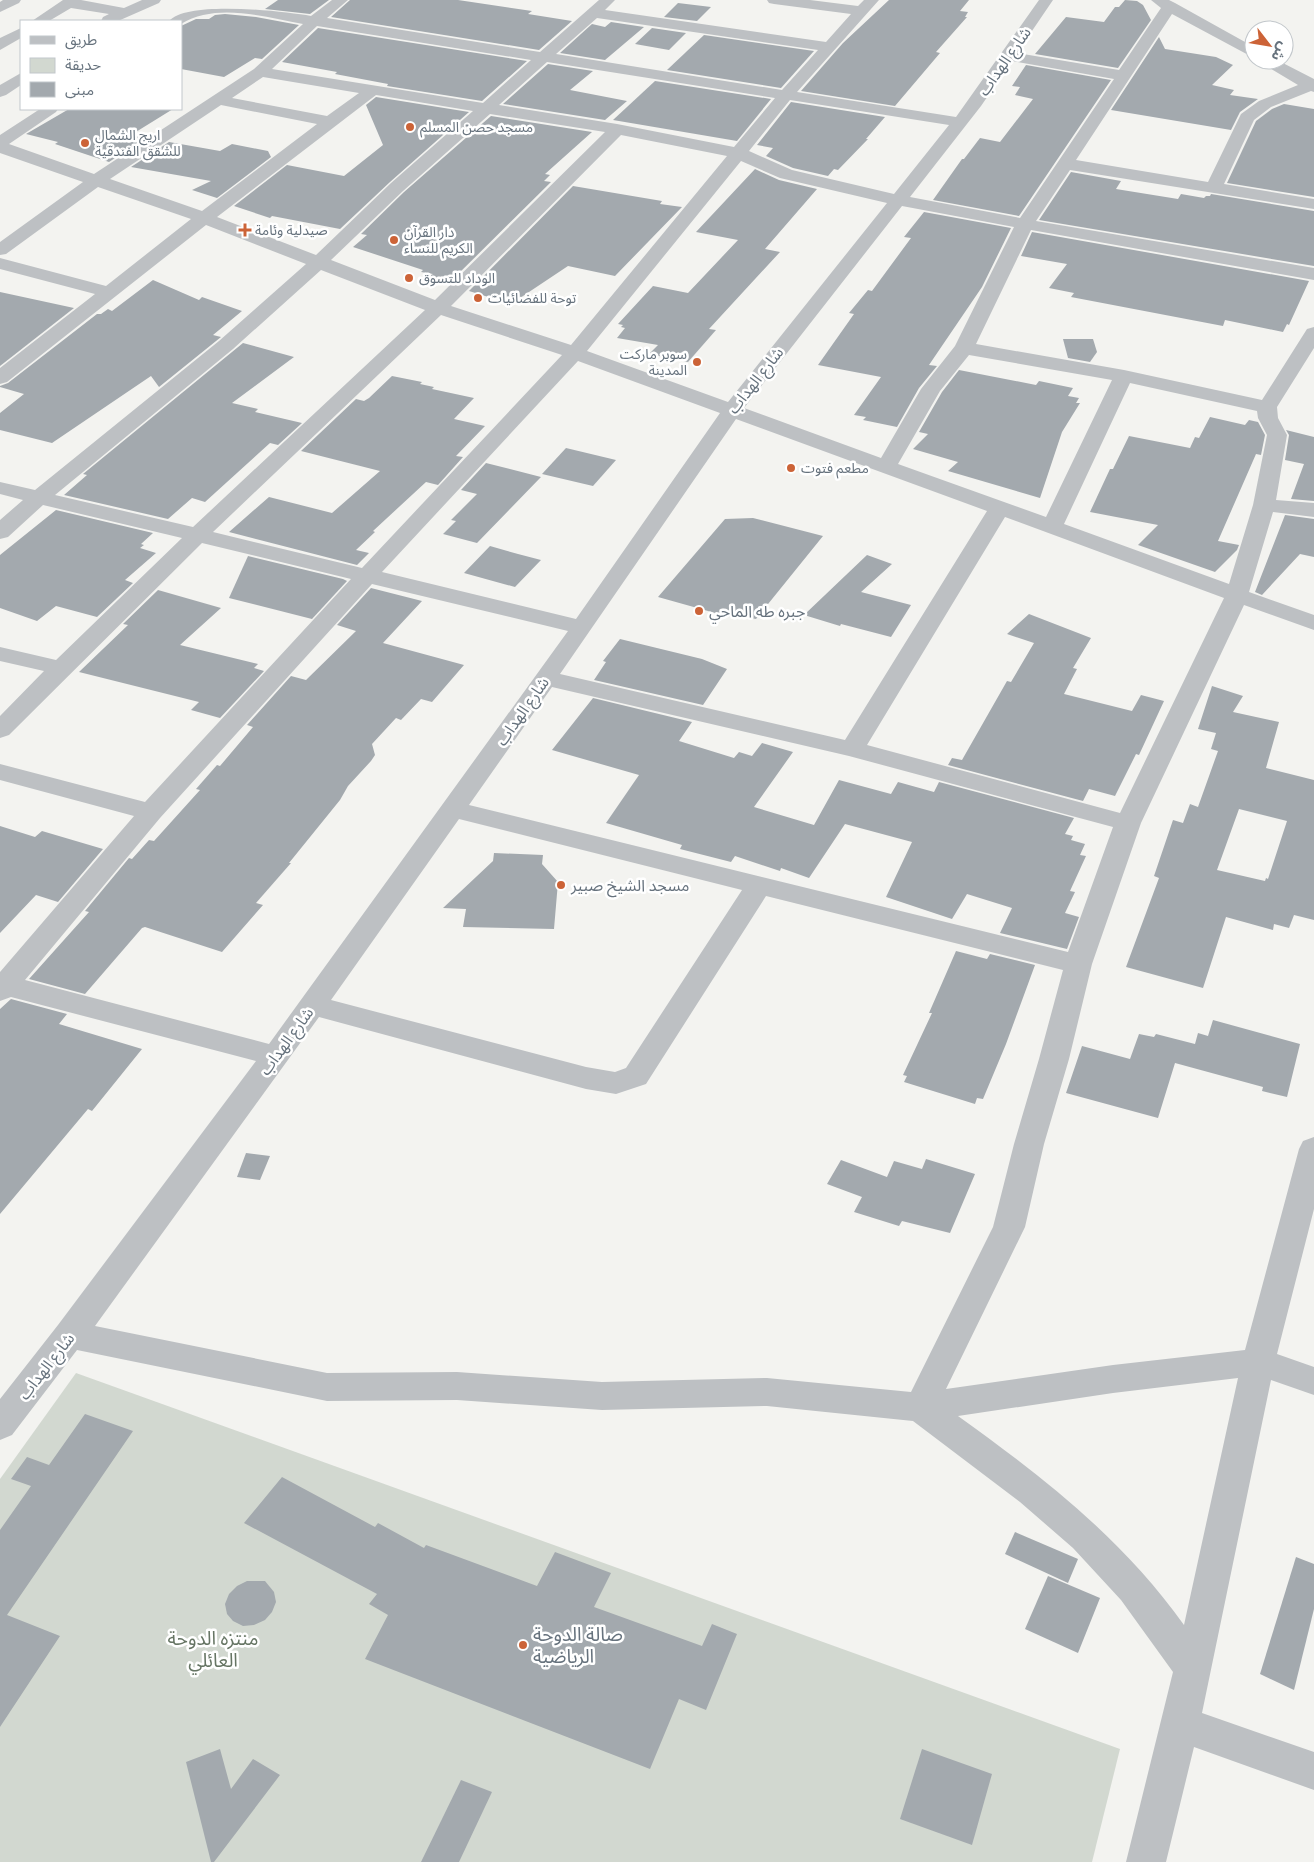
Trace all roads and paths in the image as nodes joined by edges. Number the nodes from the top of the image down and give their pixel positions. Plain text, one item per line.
1 (14, 0) edge
2 (154, 0) edge
3 (341, 0) edge
4 (608, 0) edge
5 (774, 0) edge
6 (1046, 0) edge
7 (71, 2) edge
8 (1164, 3) edge
9 (867, 5) edge
10 (0, 8) edge
11 (124, 12) junction
12 (594, 13) junction
13 (41, 20) edge
14 (109, 20) edge
15 (178, 20) edge
16 (314, 20) junction
17 (20, 33) edge
18 (0, 45) edge
19 (830, 47) junction
20 (1244, 47) edge
21 (1008, 56) junction
22 (545, 57) junction
23 (1284, 70) edge
24 (260, 72) junction
25 (18, 76) edge
26 (1124, 76) junction
27 (1313, 86) edge
28 (372, 91) junction
29 (0, 92) edge
30 (786, 95) junction
31 (218, 100) junction
32 (488, 108) junction
33 (49, 110) edge
34 (331, 122) junction
35 (959, 122) junction
36 (617, 130) junction
37 (0, 143) edge
38 (0, 147) edge
39 (738, 154) junction
40 (1066, 164) junction
41 (98, 180) junction
42 (1214, 188) junction
43 (898, 200) junction
44 (1314, 204) edge
45 (204, 218) junction
46 (1025, 224) junction
47 (0, 250) edge
48 (318, 263) junction
49 (0, 264) edge
50 (1314, 274) edge
51 (109, 292) junction
52 (438, 308) junction
53 (1314, 333) edge
54 (964, 348) junction
55 (575, 353) junction
56 (1124, 376) junction
57 (0, 378) edge
58 (1267, 407) junction
59 (731, 410) junction
60 (886, 467) junction
61 (0, 488) edge
62 (38, 498) junction
63 (1264, 505) junction
64 (1000, 508) junction
65 (1314, 510) edge
66 (1052, 527) junction
67 (0, 532) edge
68 (196, 535) junction
69 (366, 575) junction
70 (1237, 595) junction
71 (1314, 623) edge
72 (582, 627) junction
73 (0, 654) edge
74 (60, 668) junction
75 (545, 678) junction
76 (0, 730) edge
77 (852, 750) junction
78 (0, 772) edge
79 (452, 809) junction
80 (151, 812) junction
81 (1128, 823) junction
82 (758, 885) junction
83 (1078, 964) junction
84 (2, 987) edge
85 (312, 1005) junction
86 (276, 1056) junction
87 (1314, 1149) edge
88 (70, 1335) junction
89 (1258, 1362) junction
90 (1314, 1381) edge
91 (920, 1406) junction
92 (0, 1425) edge
93 (1192, 1668) junction
94 (1181, 1724) junction
95 (1314, 1771) edge
96 (1146, 1862) edge

1 - 10 street
2 - 11 street
3 - 16 street
4 - 12 street
5 - 9 street
6 - 21 street, شارع الهداب
7 - 11 street
7 - 13 street
8 - 20 street
8 - 26 street
9 - 19 street
11 - 14 street
12 - 19 street
12 - 22 street
15 - 16 street
16 - 22 street
16 - 24 street
17 - 18 street
19 - 30 street
21 - 26 street
21 - 35 street, شارع الهداب
22 - 30 street
22 - 32 street
23 - 27 street
24 - 28 street
24 - 31 street
25 - 29 street
26 - 40 street
27 - 42 street
28 - 32 street
28 - 34 street
30 - 35 street
30 - 39 street
31 - 34 street
31 - 41 street
32 - 36 street
32 - 48 street
33 - 37 street
34 - 45 street
35 - 43 street, شارع الهداب
36 - 39 street
36 - 52 street
38 - 41 street
39 - 43 street
39 - 55 street
40 - 42 street
40 - 46 street
41 - 45 street
41 - 47 street
42 - 44 street
43 - 46 street
43 - 59 street, شارع الهداب
45 - 48 street
45 - 51 street
46 - 50 street
46 - 54 street
48 - 52 street
48 - 62 street
49 - 51 street
51 - 57 street
52 - 55 street
52 - 68 street
53 - 58 street
54 - 56 street
54 - 60 street
55 - 59 street
55 - 69 street
56 - 58 street
56 - 66 street
58 - 63 street
59 - 60 street
59 - 72 street, شارع الهداب
60 - 64 street
61 - 62 street
62 - 67 street
62 - 68 street
63 - 65 street
63 - 70 street
64 - 66 street
64 - 77 street
66 - 70 street
68 - 69 street
68 - 74 street
69 - 72 street
69 - 80 street
70 - 71 street
70 - 81 street
72 - 75 street, شارع الهداب
73 - 74 street
74 - 76 street
75 - 77 street
75 - 79 street, شارع الهداب
77 - 81 street
78 - 80 street
79 - 82 street
79 - 85 street, شارع الهداب
80 - 84 street
81 - 83 street
82 - 83 street
82 - 85 street
83 - 91 street
84 - 86 street
85 - 86 street, شارع الهداب
86 - 88 street, شارع الهداب
87 - 89 street
88 - 91 street
88 - 92 street, شارع الهداب
89 - 90 street
89 - 91 street
89 - 93 street
91 - 93 street
93 - 94 street
94 - 95 street
94 - 96 street

